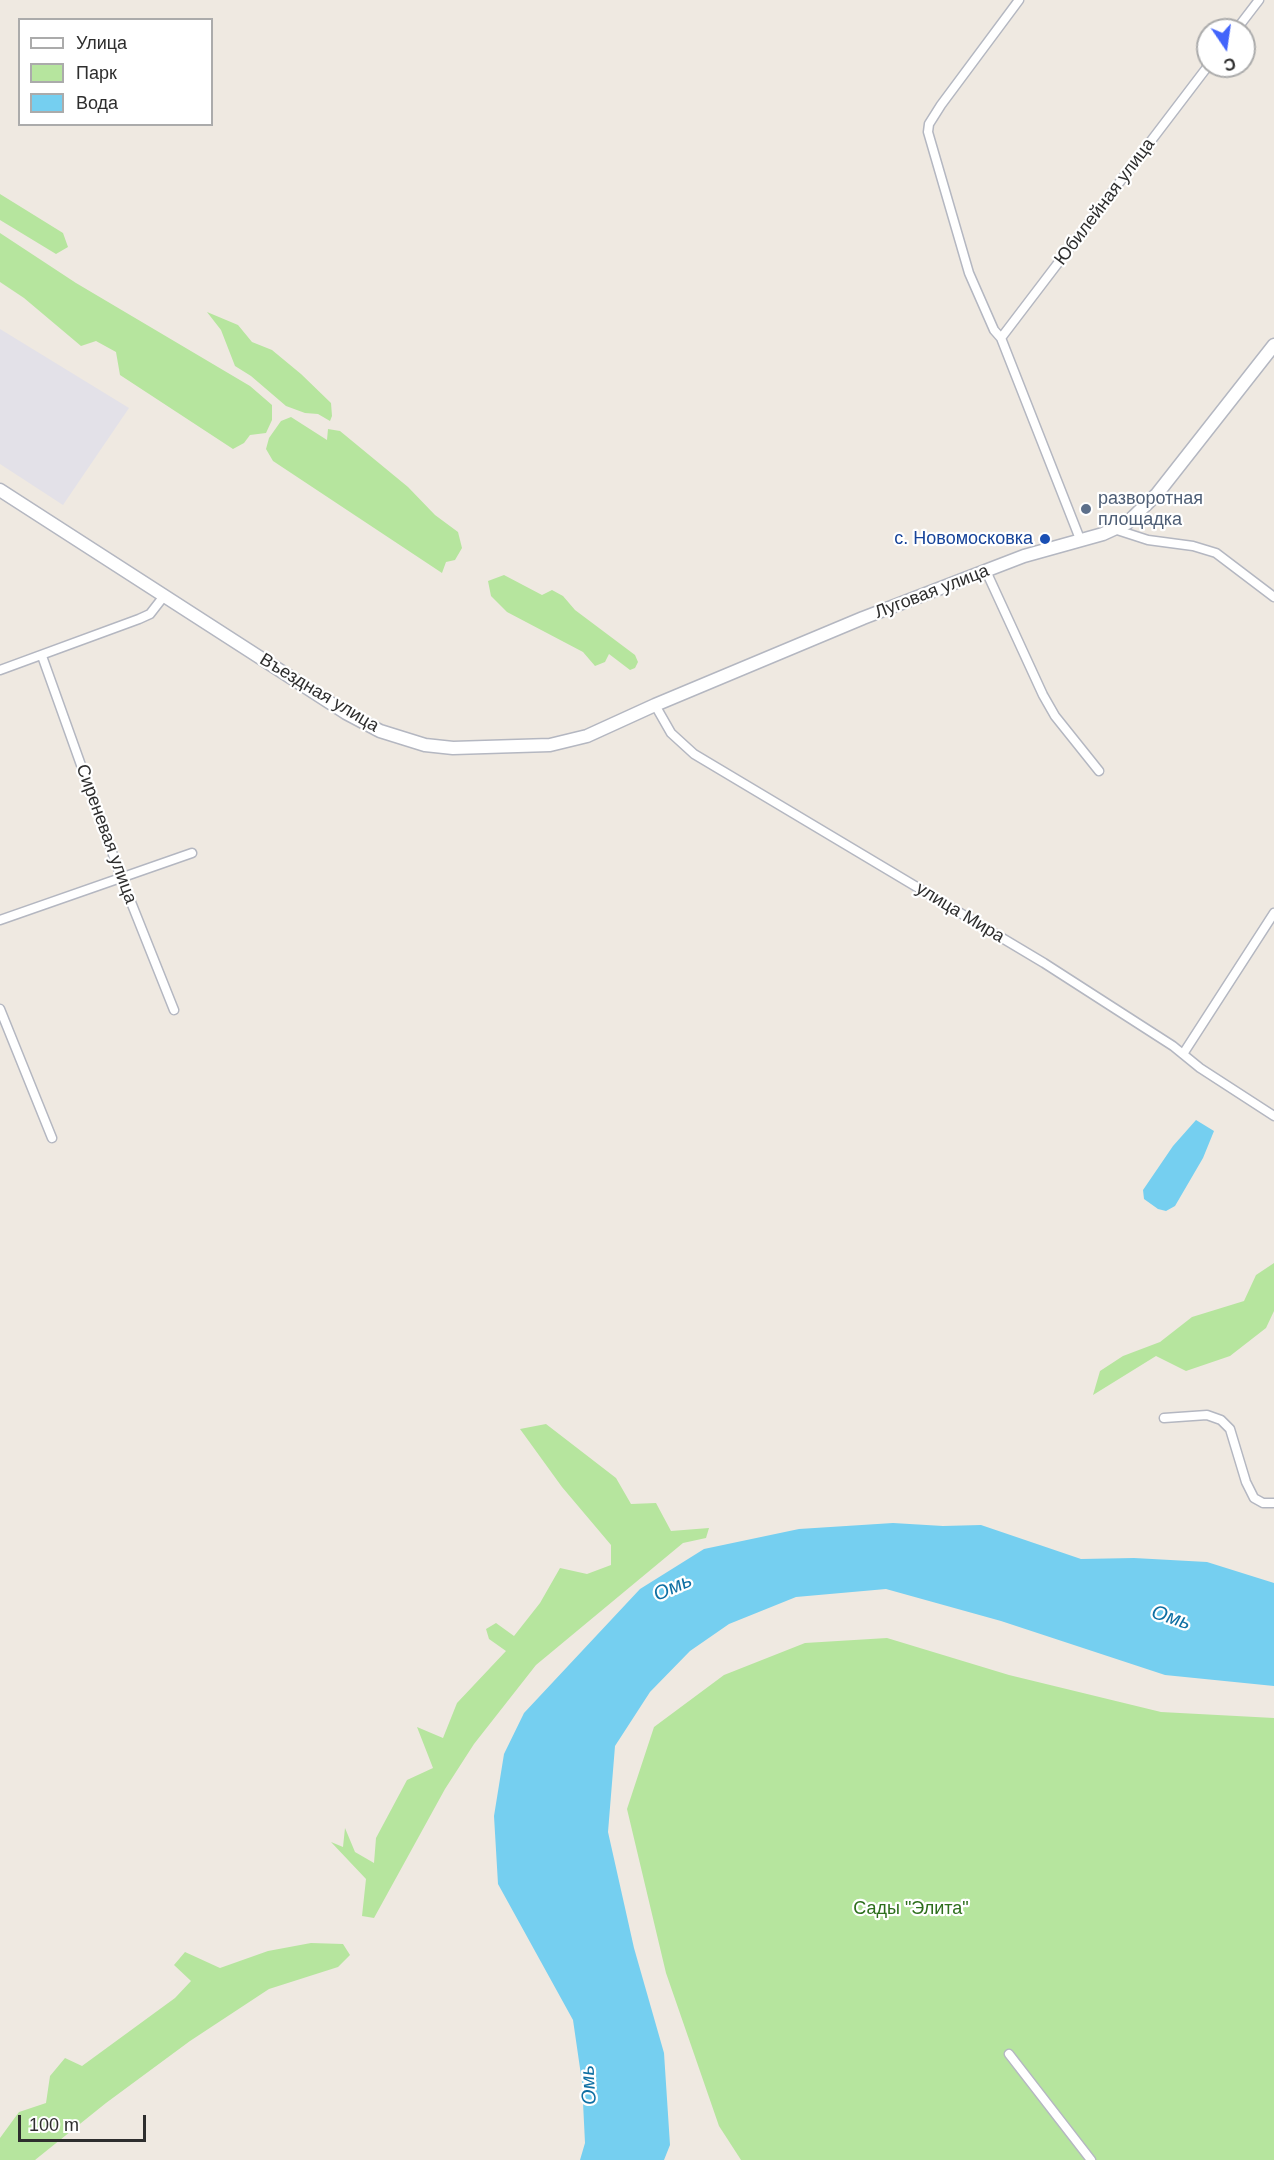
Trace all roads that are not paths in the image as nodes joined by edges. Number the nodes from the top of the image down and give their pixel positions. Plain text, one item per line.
1 (1019, 0) edge
2 (1259, 0) edge
3 (1245, 18) edge
4 (1199, 78) edge
5 (1001, 338) junction
6 (1274, 345) edge
7 (0, 490) edge
8 (1114, 530) junction
9 (1080, 539) junction
10 (986, 571) junction
11 (164, 596) junction
12 (1274, 597) edge
13 (42, 656) junction
14 (0, 670) edge
15 (658, 704) junction
16 (1099, 771) dead end
17 (192, 853) dead end
18 (121, 877) junction
19 (1274, 914) edge
20 (0, 920) edge
21 (0, 1009) edge
22 (174, 1011) dead end
23 (1183, 1054) junction
24 (1274, 1116) edge
25 (52, 1138) dead end
26 (1164, 1418) dead end
27 (1274, 1503) edge
28 (1009, 2054) dead end
29 (1091, 2160) edge

1 - 5 street
2 - 3 street
4 - 5 street, Юбилейная улица
5 - 9 street
6 - 8 street, Луговая улица
7 - 11 street, Въездная улица
8 - 9 street, Луговая улица
8 - 12 street
9 - 10 street, Луговая улица
10 - 15 street, Луговая улица
10 - 16 street
11 - 13 street
11 - 15 street, Въездная улица
13 - 14 street
13 - 18 street, Сиреневая улица
15 - 23 street, улица Мира
17 - 18 street
18 - 20 street
18 - 22 street, Сиреневая улица
19 - 23 street
21 - 25 street
23 - 24 street, улица Мира
26 - 27 street
28 - 29 street

